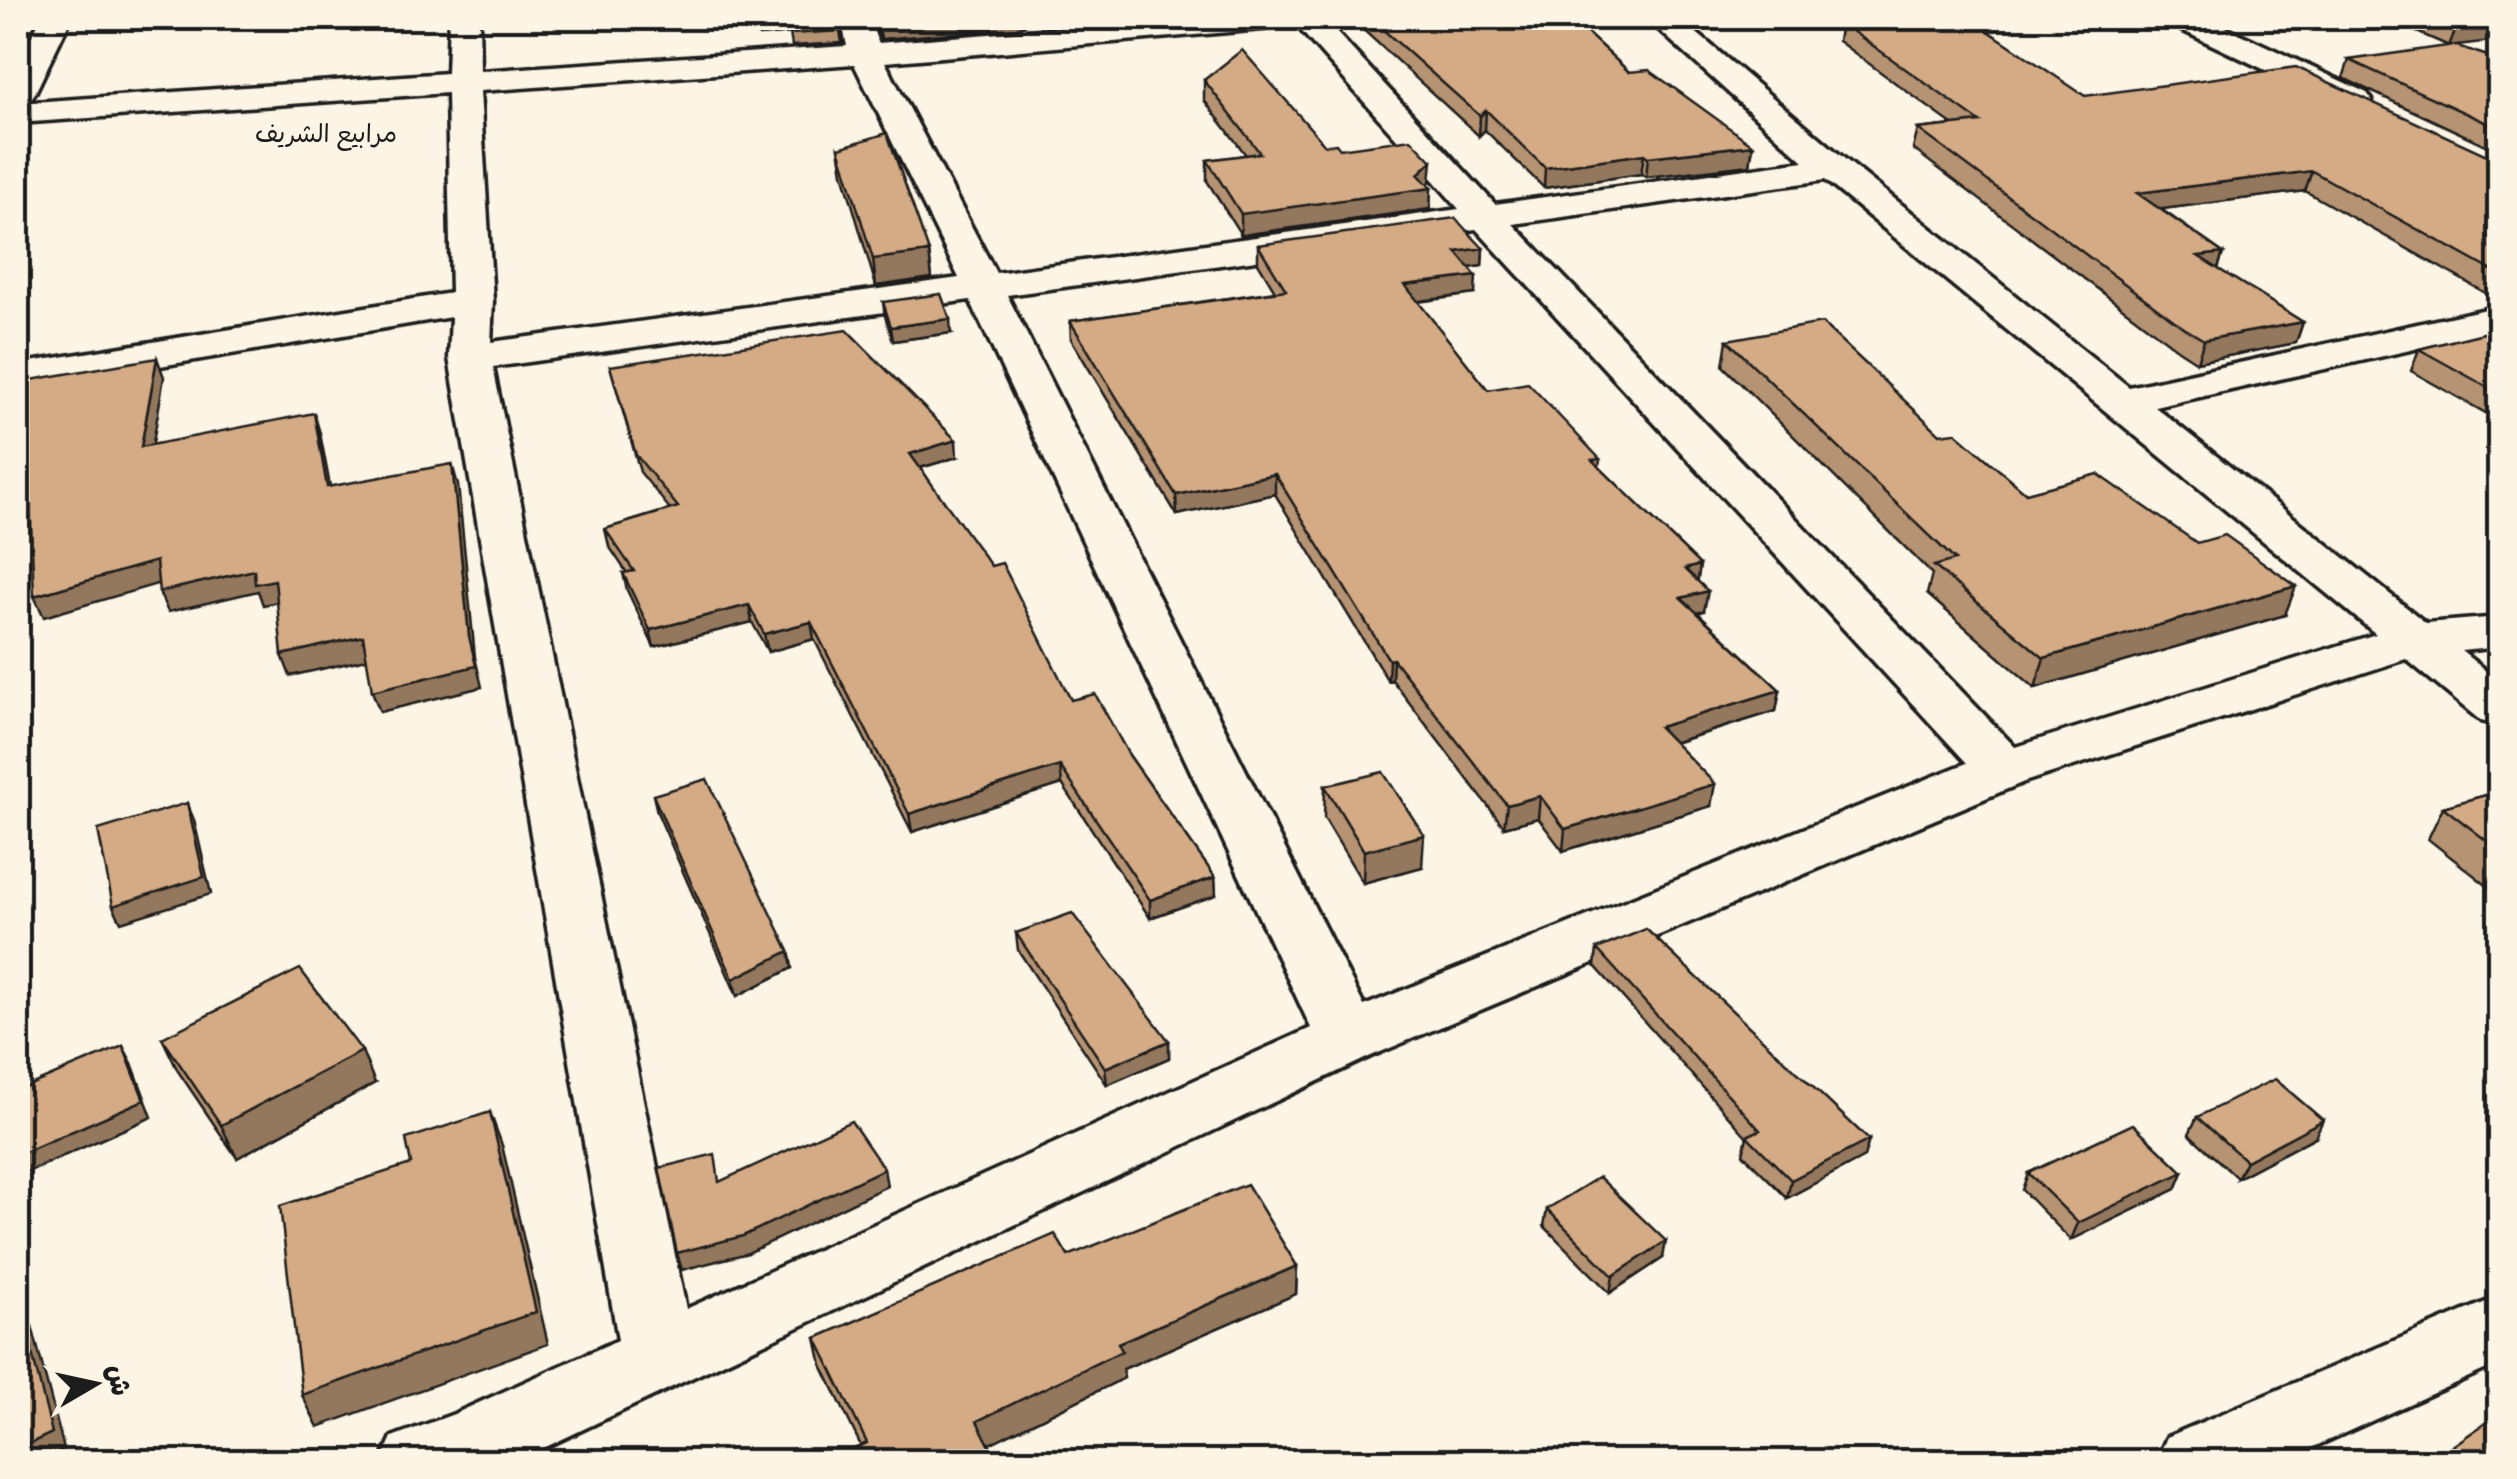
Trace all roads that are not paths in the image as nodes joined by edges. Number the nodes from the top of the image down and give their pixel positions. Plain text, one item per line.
1 (56, 18) edge
2 (464, 18) edge
3 (1292, 18) edge
4 (1306, 18) edge
5 (1660, 18) edge
6 (2182, 18) edge
7 (859, 36) edge
8 (462, 82) junction
9 (18, 93) edge
10 (2376, 111) edge
11 (18, 113) edge
12 (1834, 168) junction
13 (1487, 218) junction
14 (982, 286) junction
15 (473, 301) junction
16 (2500, 318) edge
17 (470, 358) junction
18 (18, 377) edge
19 (2123, 400) junction
20 (2500, 632) edge
21 (2412, 640) junction
22 (2500, 709) edge
23 (2004, 769) junction
24 (1348, 1038) junction
25 (2500, 1328) edge
26 (658, 1355) junction
27 (458, 1455) edge
28 (2195, 1462) edge

1 - 9 street
2 - 8 street
3 - 7 street
4 - 13 street
5 - 12 street
6 - 10 street
7 - 8 street
7 - 14 street
8 - 11 street
8 - 15 street
12 - 13 street
12 - 19 street
13 - 14 street
13 - 23 street
14 - 17 street
14 - 24 street
15 - 17 street
15 - 18 street
16 - 19 street
17 - 26 street
19 - 21 street
20 - 21 street
21 - 22 street
21 - 23 street
23 - 24 street
24 - 26 street
25 - 28 street
26 - 27 street

